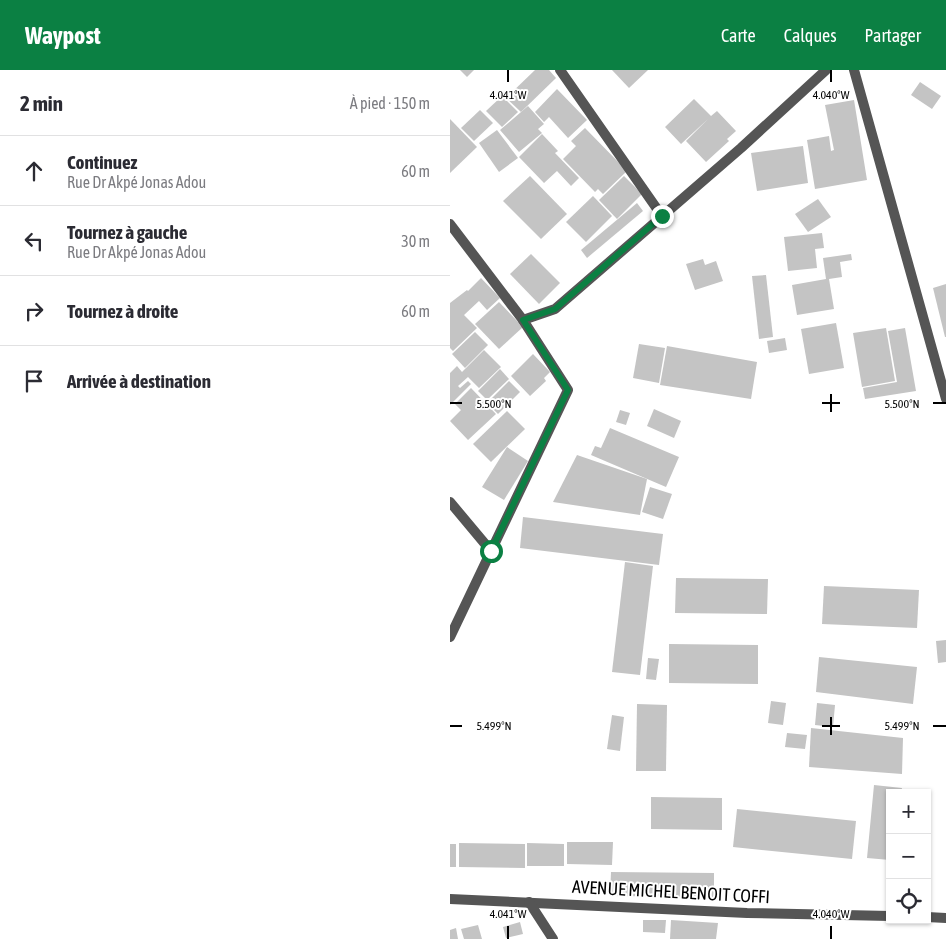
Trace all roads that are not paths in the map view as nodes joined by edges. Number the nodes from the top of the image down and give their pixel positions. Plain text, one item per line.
1 (560, 70) edge
2 (826, 70) edge
3 (854, 70) edge
4 (662, 216) junction
5 (450, 224) edge
6 (523, 320) junction
7 (946, 399) edge
8 (450, 502) edge
9 (491, 551) junction
10 (450, 637) edge
11 (450, 899) edge
12 (529, 902) junction
13 (886, 916) edge
14 (931, 917) edge
15 (946, 918) edge
16 (553, 939) edge

1 - 4 street
2 - 4 street
3 - 7 street
4 - 6 street
5 - 6 street
6 - 9 street
8 - 9 street
9 - 10 street
11 - 12 street, AVENUE MICHEL BENOIT COFFI
12 - 13 street, AVENUE MICHEL BENOIT COFFI
12 - 16 street
14 - 15 street

